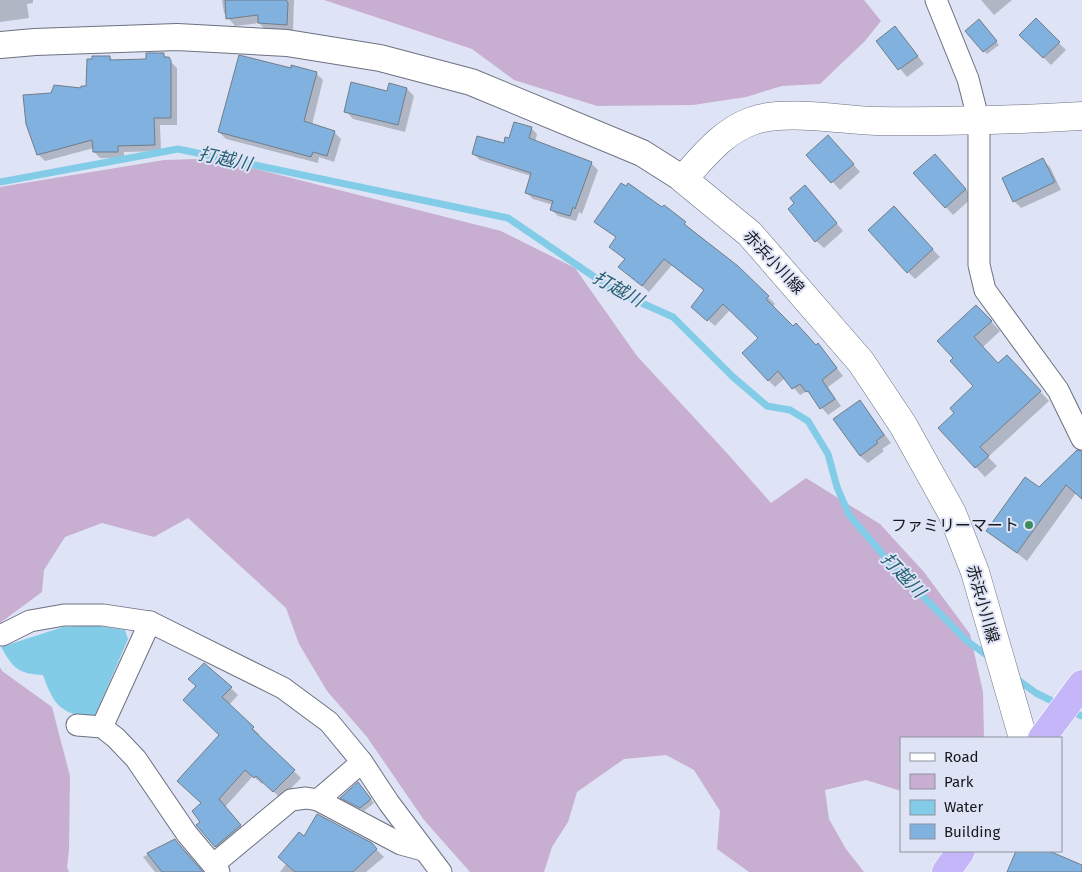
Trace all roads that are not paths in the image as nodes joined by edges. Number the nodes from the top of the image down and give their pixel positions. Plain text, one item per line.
1 (936, 0) edge
2 (0, 45) edge
3 (1082, 116) edge
4 (979, 122) junction
5 (683, 179) junction
6 (1082, 439) edge
7 (150, 622) junction
8 (2, 636) dead end
9 (1077, 691) edge
10 (77, 725) dead end
11 (102, 727) junction
12 (1048, 729) edge
13 (1023, 737) edge
14 (362, 762) junction
15 (318, 800) junction
16 (423, 850) junction
17 (960, 852) edge
18 (216, 868) edge
19 (441, 872) edge
20 (946, 872) edge

1 - 4 street
2 - 5 street
3 - 4 main road
4 - 5 main road
4 - 6 street
5 - 13 main road, 赤浜小川線
7 - 8 street
7 - 11 street
7 - 14 street
9 - 12 highway
10 - 11 street
11 - 18 street
14 - 15 street
14 - 16 street
15 - 16 street
15 - 18 street
16 - 19 street
17 - 20 highway

